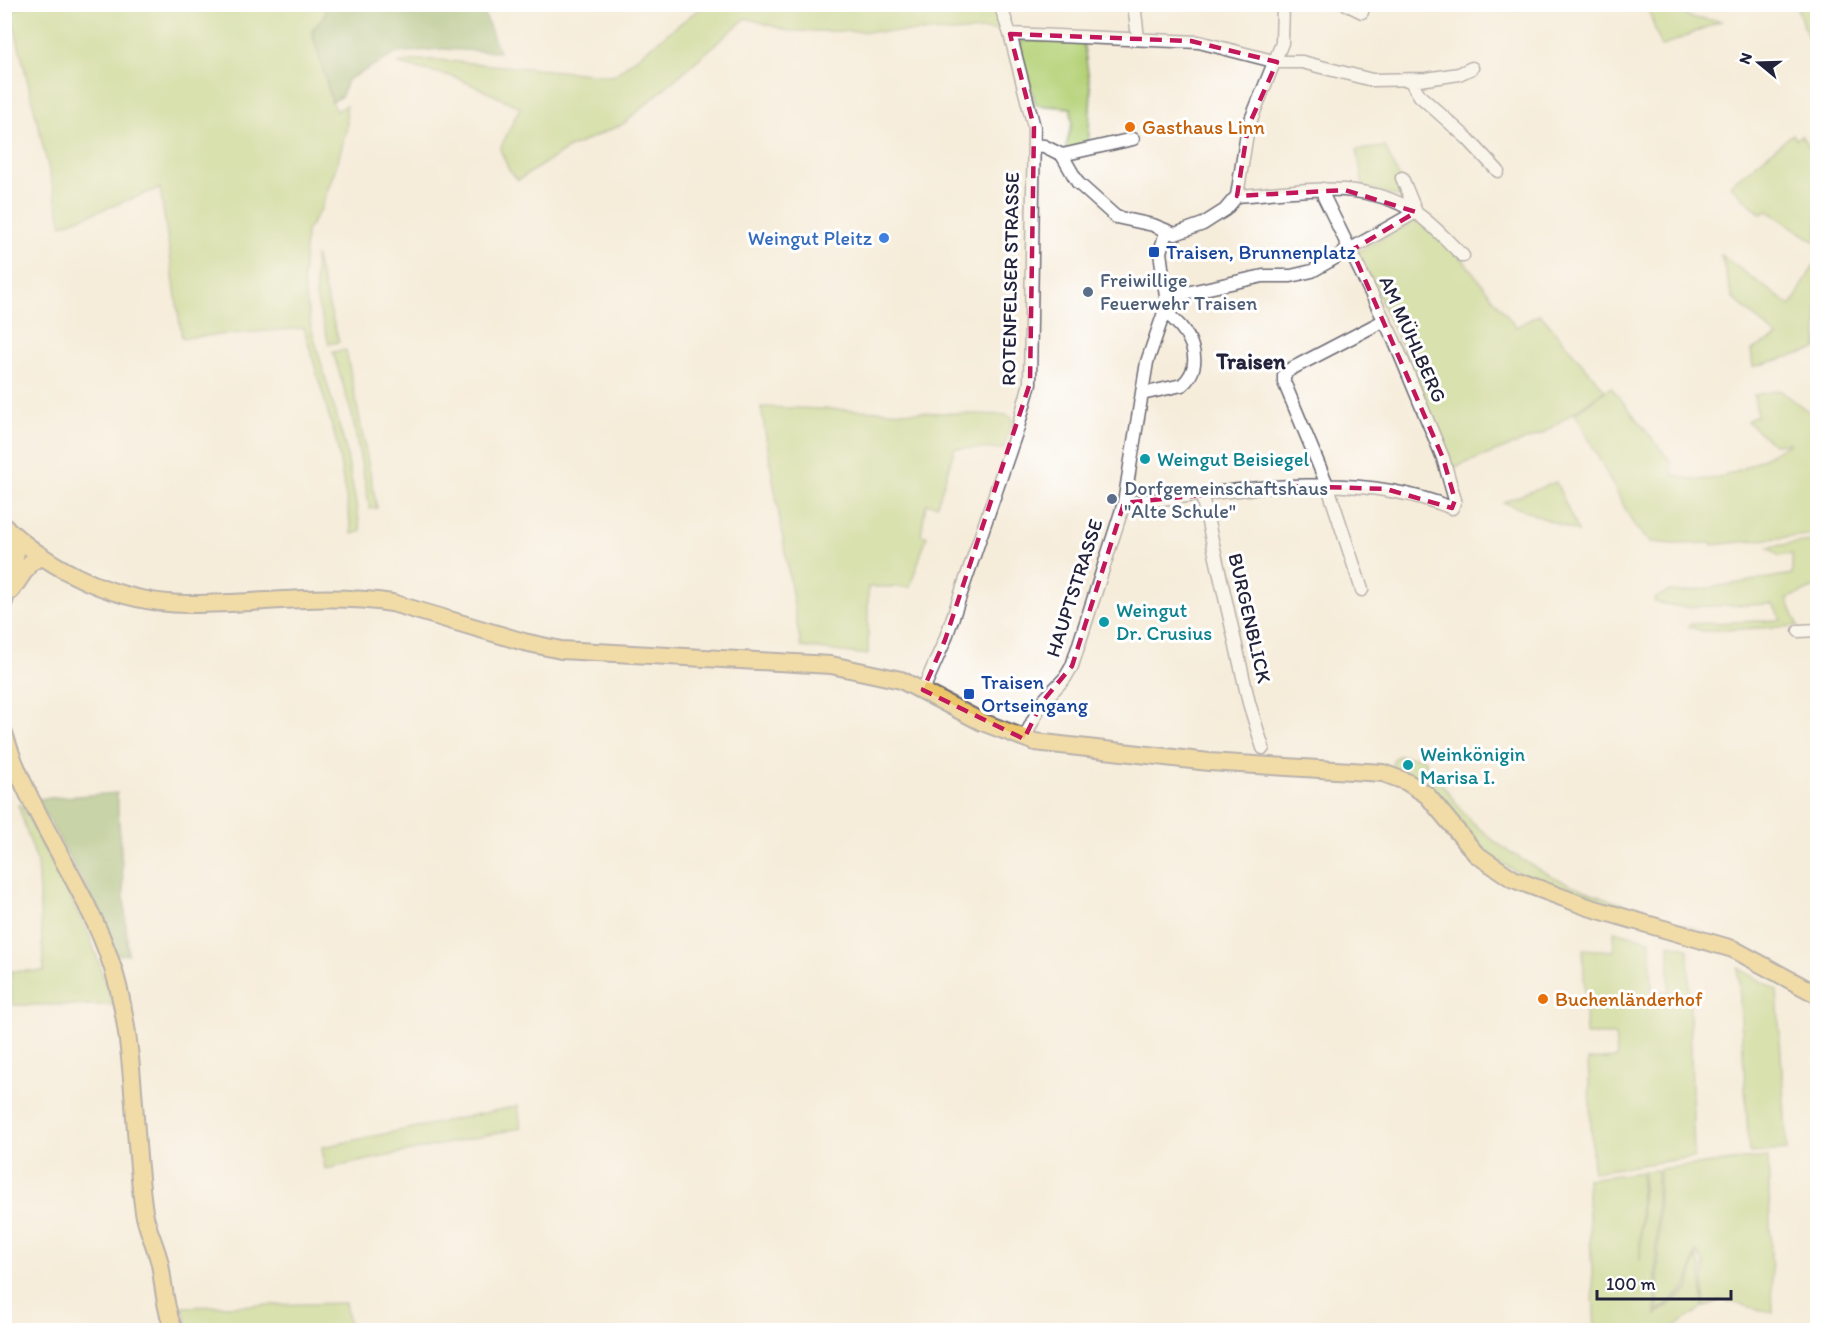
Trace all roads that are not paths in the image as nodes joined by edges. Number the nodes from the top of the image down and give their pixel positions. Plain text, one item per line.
1 (1000, 4) edge
2 (1134, 4) edge
3 (1283, 4) edge
4 (1346, 4) edge
5 (1362, 12) dead end
6 (1010, 34) junction
7 (1138, 38) junction
8 (1277, 62) junction
9 (1472, 68) dead end
10 (1410, 80) junction
11 (1133, 139) dead end
12 (1034, 145) junction
13 (1062, 155) junction
14 (1498, 171) dead end
15 (1402, 178) dead end
16 (1323, 189) junction
17 (1237, 196) junction
18 (1416, 212) junction
19 (1167, 232) junction
20 (1352, 250) junction
21 (1463, 256) dead end
22 (1168, 297) junction
23 (1164, 312) junction
24 (1385, 320) junction
25 (1142, 394) junction
26 (1328, 487) junction
27 (1202, 496) junction
28 (1124, 503) junction
29 (4, 526) edge
30 (19, 540) junction
31 (42, 556) junction
32 (1362, 590) dead end
33 (4, 604) edge
34 (1818, 630) edge
35 (1799, 631) dead end
36 (923, 690) junction
37 (4, 733) edge
38 (1024, 739) junction
39 (1263, 748) dead end
40 (1818, 995) edge
41 (174, 1330) edge

1 - 6 street, ROTENFELSER STRASSE
2 - 7 street
3 - 8 street
4 - 5 street
6 - 7 street
6 - 12 street, ROTENFELSER STRASSE
7 - 8 street
8 - 10 street
8 - 17 street
9 - 10 street
10 - 14 street
11 - 13 street
12 - 13 street
12 - 36 street, ROTENFELSER STRASSE
13 - 19 street
15 - 18 street
16 - 17 street
16 - 18 street
16 - 20 street, AM MÜHLBERG
17 - 19 street
18 - 20 street
18 - 21 street
19 - 22 street
20 - 22 street
20 - 24 street, AM MÜHLBERG
22 - 23 street, HAUPTSTRASSE
23 - 25 street, HAUPTSTRASSE
23 - 25 street
24 - 26 street
24 - 26 street, AM MÜHLBERG
25 - 28 street, HAUPTSTRASSE
26 - 27 street
26 - 32 street
27 - 28 street
27 - 39 street, BURGENBLICK
28 - 38 street, HAUPTSTRASSE
29 - 30 main road
30 - 31 main road
30 - 33 main road
31 - 33 main road
31 - 36 main road
34 - 35 street
36 - 38 main road
37 - 41 main road
38 - 40 main road

